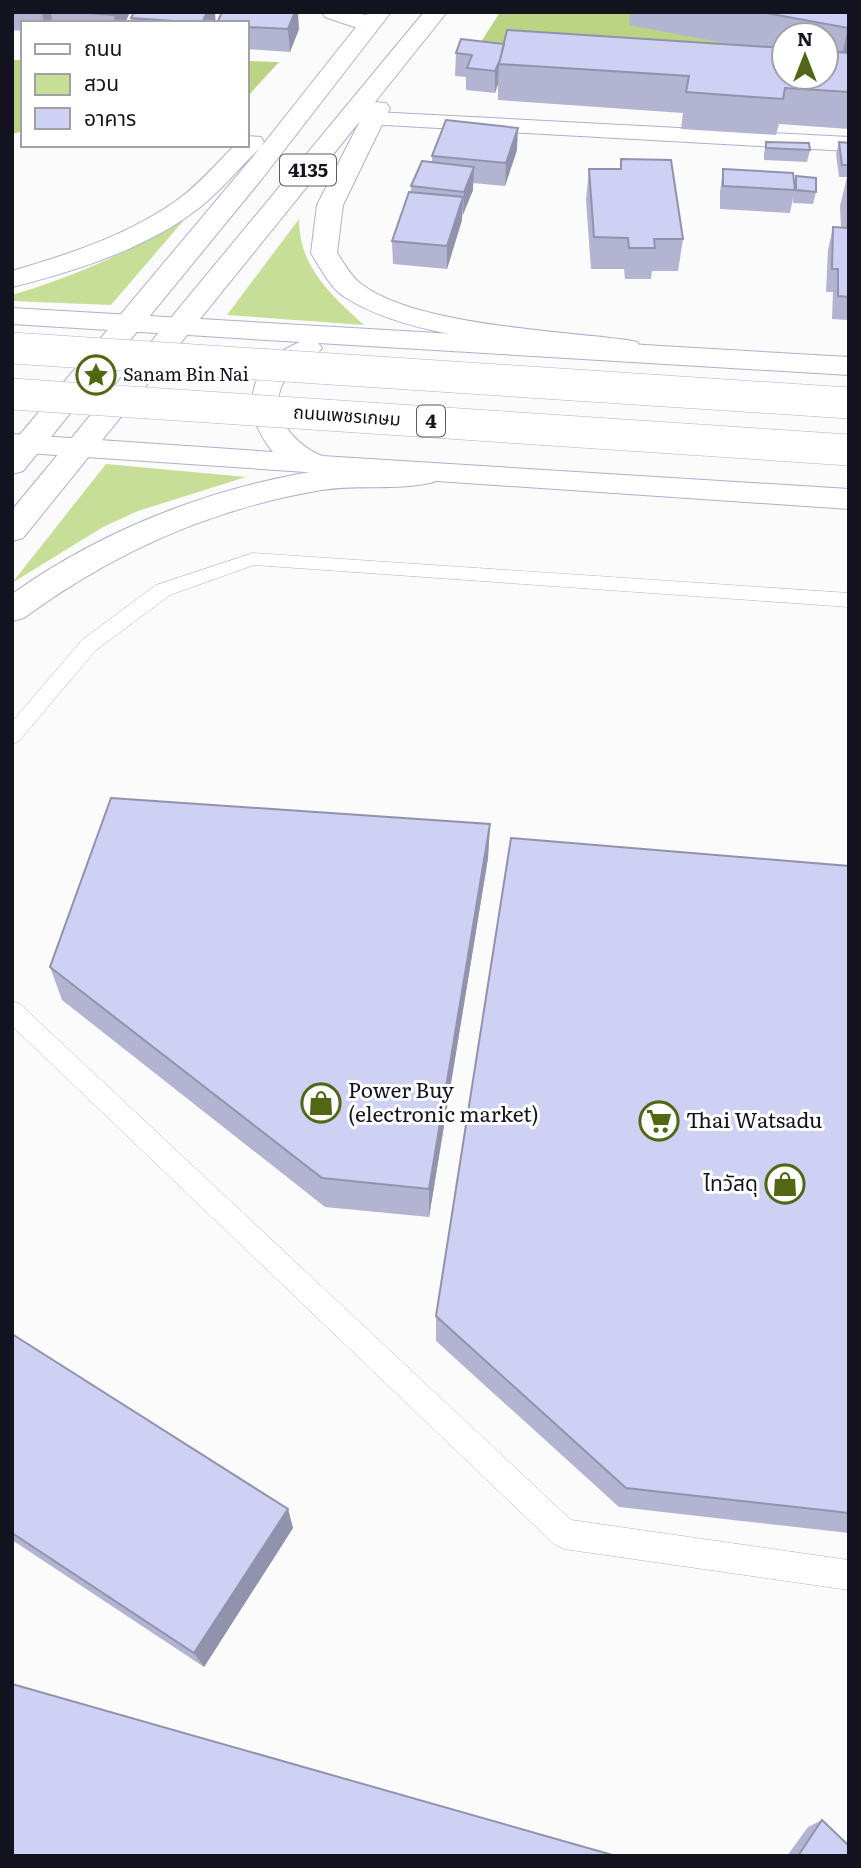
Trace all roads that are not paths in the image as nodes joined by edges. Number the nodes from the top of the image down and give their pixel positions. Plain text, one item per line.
1 (333, 12) edge
2 (436, 12) edge
3 (375, 19) edge
4 (345, 53) junction
5 (394, 66) junction
6 (374, 119) junction
7 (849, 144) edge
8 (248, 146) edge
9 (247, 147) edge
10 (12, 279) edge
11 (12, 316) edge
12 (127, 324) junction
13 (179, 327) junction
14 (363, 337) junction
15 (12, 348) edge
16 (688, 355) junction
17 (849, 366) edge
18 (12, 394) edge
19 (849, 403) edge
20 (83, 447) junction
21 (18, 450) edge
22 (849, 450) edge
23 (317, 465) junction
24 (440, 474) junction
25 (849, 499) edge
26 (12, 531) edge
27 (849, 600) edge
28 (12, 610) edge
29 (12, 736) edge
30 (12, 1012) edge
31 (849, 1575) edge

1 - 3 main road
2 - 5 main road, 4135
3 - 4 main road, 4135
4 - 8 main road
4 - 12 main road, 4135
5 - 6 main road
5 - 13 main road, 4135
6 - 7 main road
6 - 16 main road
9 - 10 main road
11 - 12 main road
12 - 13 main road
12 - 21 main road, 4135
13 - 14 main road
13 - 20 main road, 4135
14 - 16 main road
14 - 23 main road
15 - 19 main road, 4, bridge
16 - 17 main road
18 - 22 main road, ถนนเพชรเกษม / 4, bridge
20 - 21 main road
20 - 23 main road
20 - 26 main road, 4135
23 - 24 main road
24 - 25 main road
24 - 28 main road
27 - 29 lane
30 - 31 lane

